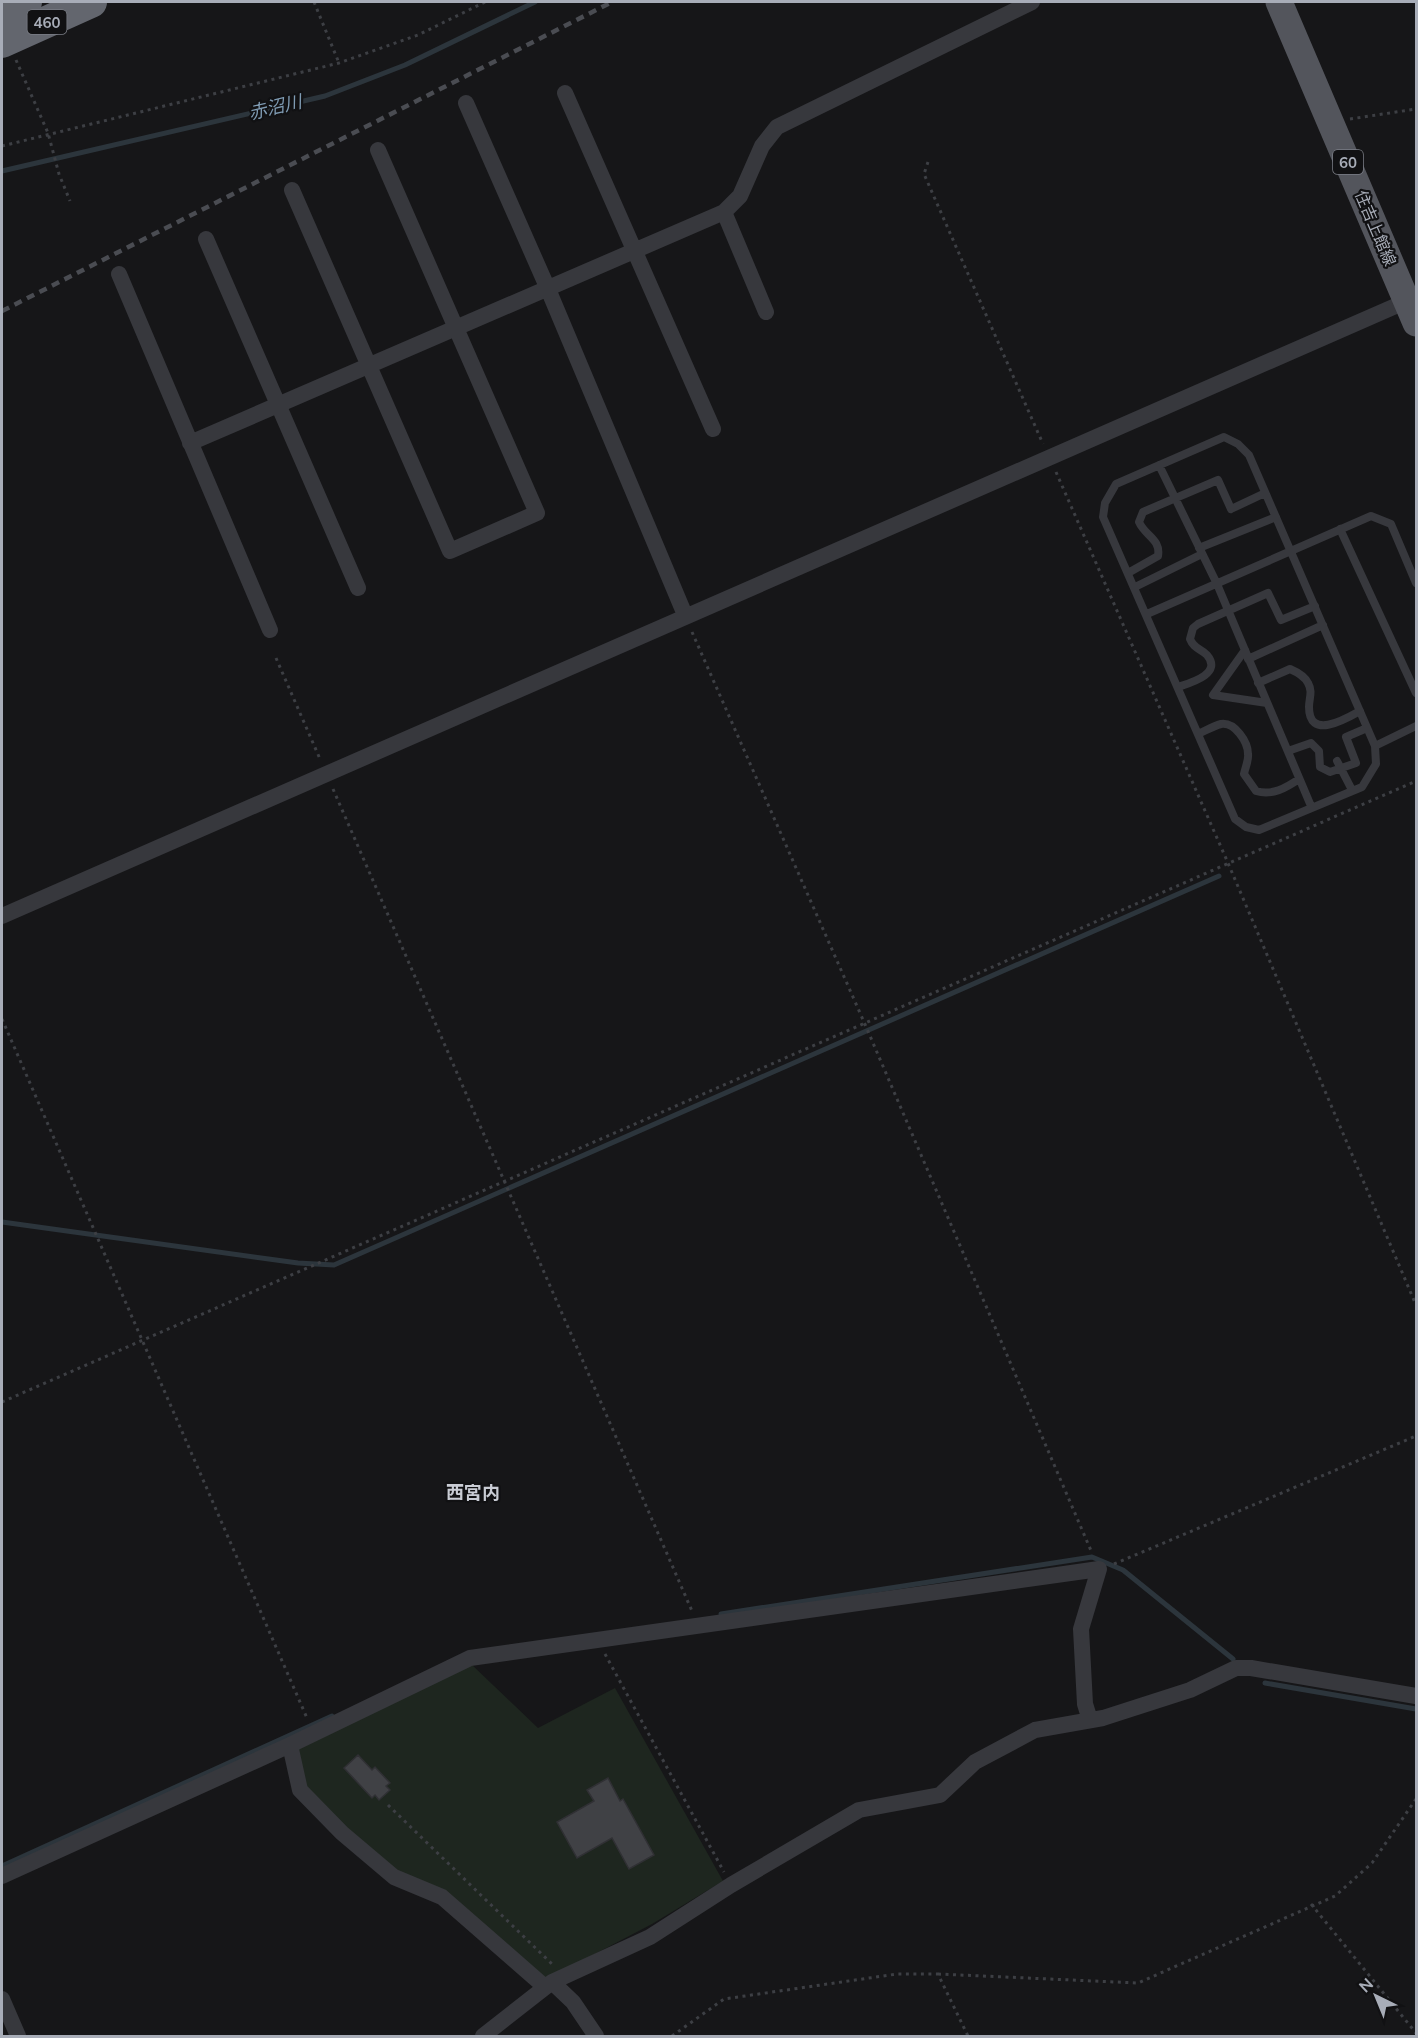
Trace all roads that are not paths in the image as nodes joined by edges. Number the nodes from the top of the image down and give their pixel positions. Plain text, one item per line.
1 (26, 2) edge
2 (91, 2) edge
3 (1032, 2) edge
4 (1279, 2) edge
5 (4, 31) edge
6 (565, 93) dead end
7 (466, 103) dead end
8 (378, 150) dead end
9 (292, 190) dead end
10 (724, 213) junction
11 (207, 238) dead end
12 (635, 251) junction
13 (119, 274) dead end
14 (548, 289) junction
15 (765, 312) dead end
16 (1412, 312) edge
17 (456, 330) junction
18 (369, 367) junction
19 (279, 404) junction
20 (713, 429) dead end
21 (190, 443) junction
22 (1159, 465) junction
23 (1265, 493) junction
24 (1174, 497) junction
25 (1276, 517) junction
26 (1340, 529) junction
27 (1290, 550) junction
28 (1201, 551) junction
29 (1128, 573) junction
30 (1416, 583) edge
31 (1217, 584) junction
32 (1135, 587) junction
33 (357, 588) dead end
34 (1315, 606) junction
35 (1228, 610) junction
36 (1147, 614) junction
37 (685, 615) junction
38 (1323, 625) junction
39 (270, 630) dead end
40 (1247, 654) junction
41 (1258, 682) junction
42 (1178, 687) junction
43 (1416, 693) edge
44 (1267, 703) junction
45 (1360, 711) junction
46 (1416, 726) edge
47 (1367, 728) junction
48 (1198, 734) junction
49 (1375, 746) junction
50 (1288, 751) junction
51 (1339, 765) junction
52 (1299, 779) junction
53 (1352, 790) junction
54 (1311, 806) junction
55 (2, 916) edge
56 (1416, 1696) edge
57 (1090, 1720) junction
58 (290, 1745) junction
59 (2, 1876) edge
60 (553, 1982) junction
61 (2, 1999) edge
62 (18, 2037) edge
63 (483, 2037) edge
64 (596, 2037) edge

1 - 5 highway, 460
2 - 5 highway, 460
3 - 10 street
4 - 16 main road, 住吉上館線 / 60
6 - 12 street
7 - 14 street
8 - 17 street
9 - 18 street
10 - 12 street
10 - 15 street
11 - 19 street
12 - 14 street
12 - 20 street
13 - 21 street
14 - 17 street
14 - 37 street
16 - 37 street
17 - 18 street
17 - 18 street
18 - 19 street
19 - 21 street
19 - 33 street
21 - 39 street
22 - 23 lane
22 - 24 lane
22 - 29 lane
23 - 24 lane
23 - 25 lane
24 - 28 lane
24 - 29 lane
25 - 27 lane
25 - 28 lane
26 - 27 lane
26 - 30 lane
26 - 43 lane
27 - 31 lane
27 - 34 lane
28 - 31 lane
28 - 32 lane
29 - 32 lane
31 - 35 lane
31 - 36 lane
32 - 36 lane
34 - 35 lane
34 - 38 lane
35 - 40 lane
35 - 42 lane
36 - 42 lane
37 - 55 street
38 - 40 lane
38 - 45 lane
40 - 41 lane
40 - 44 lane
41 - 44 lane
41 - 45 lane
42 - 48 lane
44 - 50 lane
45 - 47 lane
46 - 49 lane
47 - 49 lane
47 - 51 lane
48 - 52 lane
48 - 54 lane
49 - 53 lane
50 - 51 lane
50 - 52 lane
51 - 53 lane
52 - 54 lane
53 - 54 lane
56 - 57 street
57 - 58 street
57 - 60 street
58 - 59 street
58 - 60 street
60 - 63 street
60 - 64 street
61 - 62 street

